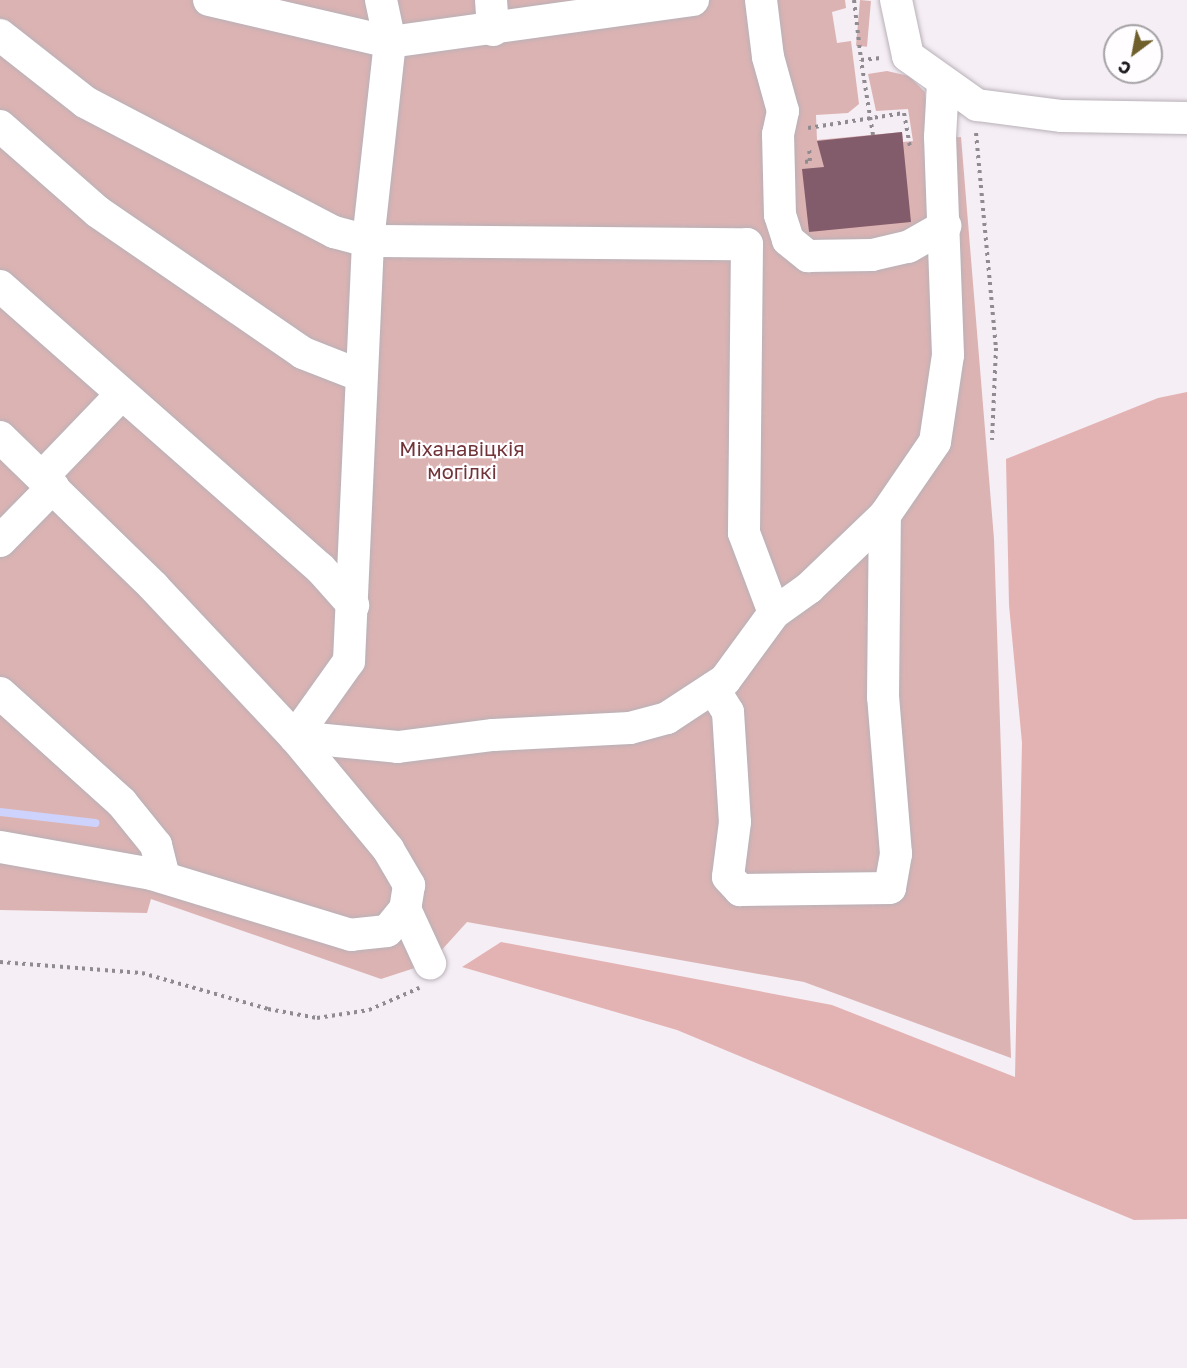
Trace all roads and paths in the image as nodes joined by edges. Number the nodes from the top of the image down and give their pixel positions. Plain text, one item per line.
1 (208, 0) edge
2 (381, 0) edge
3 (693, 0) edge
4 (761, 0) edge
5 (854, 0) edge
6 (896, 0) edge
7 (492, 15) edge
8 (0, 35) edge
9 (390, 42) junction
10 (908, 56) junction
11 (861, 60) junction
12 (943, 83) junction
13 (977, 105) junction
14 (869, 118) junction
15 (1187, 118) edge
16 (0, 126) edge
17 (792, 131) junction
18 (873, 135) dead end
19 (911, 152) dead end
20 (801, 162) dead end
21 (945, 226) junction
22 (368, 241) junction
23 (0, 286) edge
24 (359, 375) junction
25 (122, 394) junction
26 (0, 437) edge
27 (992, 440) dead end
28 (47, 482) junction
29 (885, 515) junction
30 (0, 541) edge
31 (353, 605) junction
32 (774, 613) junction
33 (713, 688) junction
34 (0, 693) edge
35 (295, 737) junction
36 (0, 848) edge
37 (164, 877) junction
38 (405, 909) junction
39 (0, 962) edge
40 (431, 973) joint

1 - 9 street
2 - 9 street
3 - 7 street
4 - 17 street
5 - 11 path
6 - 10 street
7 - 9 street
8 - 22 street
9 - 22 street
10 - 11 path
10 - 12 street
11 - 14 path
12 - 13 street
12 - 21 street
13 - 15 street
13 - 27 path
14 - 17 path
14 - 18 path
14 - 19 path
16 - 24 street
17 - 20 path
17 - 21 street
21 - 29 street
22 - 24 street
22 - 32 street
23 - 25 street
24 - 31 street
25 - 28 street
25 - 31 street
26 - 28 street
28 - 30 street
28 - 35 street
29 - 32 street
29 - 33 street
31 - 35 street
32 - 33 street
33 - 35 street
34 - 37 street
35 - 38 street
36 - 37 street
37 - 38 street
38 - 40 street
39 - 40 path

